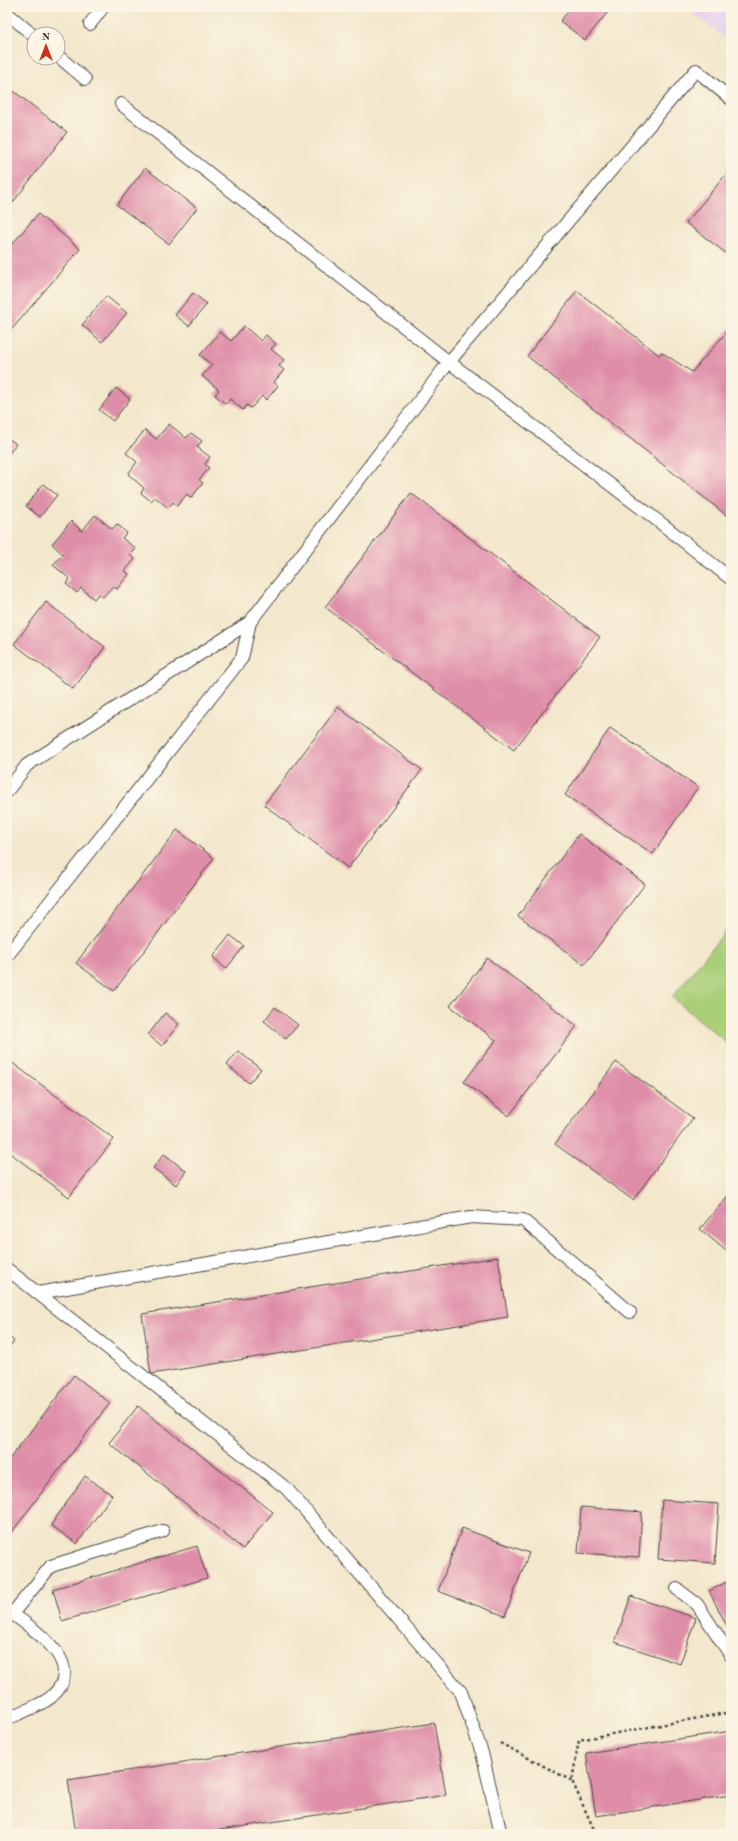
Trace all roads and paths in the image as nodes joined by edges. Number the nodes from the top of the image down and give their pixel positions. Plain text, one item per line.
1 (103, 7) edge
2 (7, 13) edge
3 (90, 24) dead end
4 (26, 29) edge
5 (66, 63) edge
6 (85, 79) dead end
7 (731, 99) edge
8 (121, 104) dead end
9 (449, 362) junction
10 (731, 580) edge
11 (250, 622) junction
12 (7, 791) edge
13 (7, 956) edge
14 (7, 1269) edge
15 (38, 1293) junction
16 (630, 1312) dead end
17 (163, 1531) dead end
18 (677, 1589) dead end
19 (10, 1612) edge
20 (731, 1656) edge
21 (731, 1712) edge
22 (7, 1719) edge
23 (473, 1729) junction
24 (572, 1781) junction
25 (501, 1834) edge
26 (596, 1834) edge

1 - 3 lane
2 - 4 lane
5 - 6 lane
7 - 9 lane
8 - 9 lane
9 - 10 lane
9 - 11 lane
11 - 12 lane
11 - 13 lane
14 - 15 lane
15 - 16 lane
15 - 23 lane
17 - 19 lane
18 - 20 lane
19 - 22 lane
21 - 24 path
23 - 24 path
23 - 25 lane
24 - 26 path

